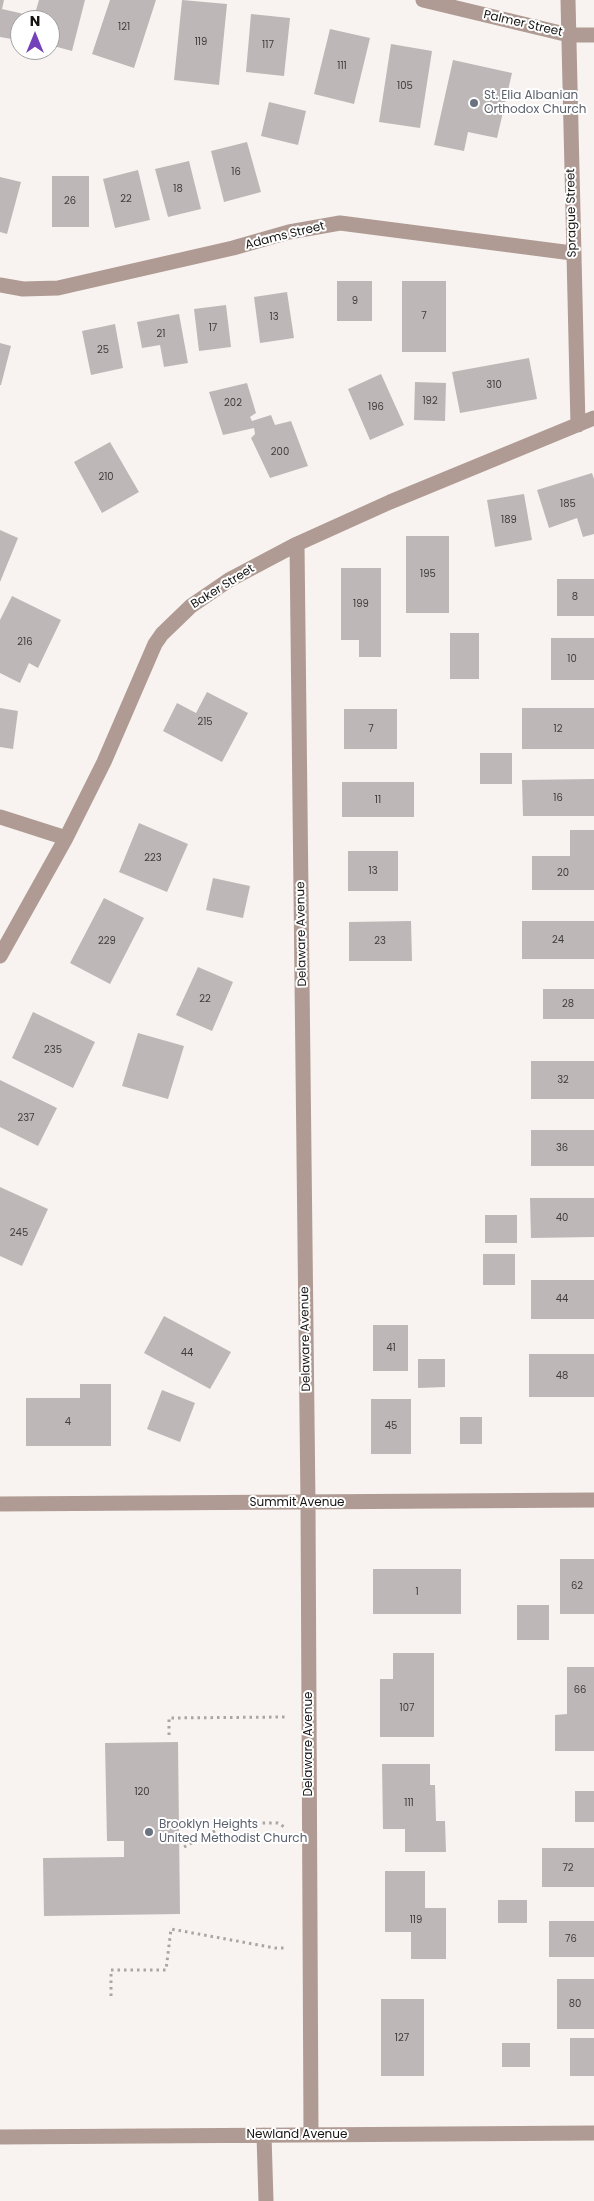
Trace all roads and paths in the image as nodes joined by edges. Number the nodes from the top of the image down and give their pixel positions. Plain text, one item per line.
1 (423, 0) edge
2 (568, 0) edge
3 (568, 34) junction
4 (594, 35) edge
5 (572, 253) junction
6 (0, 285) edge
7 (594, 418) edge
8 (578, 425) junction
9 (297, 544) junction
10 (0, 817) edge
11 (66, 838) junction
12 (0, 956) edge
13 (594, 1500) edge
14 (308, 1503) junction
15 (0, 1504) edge
16 (309, 1717) junction
17 (169, 1735) dead end
18 (310, 1829) junction
19 (184, 1847) dead end
20 (310, 1948) junction
21 (111, 1996) dead end
22 (594, 2133) edge
23 (264, 2135) junction
24 (311, 2135) junction
25 (0, 2137) edge
26 (266, 2201) edge

1 - 3 street, Palmer Street
2 - 3 street, Sprague Street
3 - 4 street, Palmer Street
3 - 5 street, Sprague Street
5 - 6 street, Adams Street
5 - 8 street, Sprague Street
7 - 8 street, Baker Street
8 - 9 street, Baker Street
9 - 11 street, Baker Street
9 - 14 street, Delaware Avenue
10 - 11 street
11 - 12 street, Baker Street
13 - 14 street, Summit Avenue
14 - 15 street, Summit Avenue
14 - 16 street, Delaware Avenue
16 - 17 path
16 - 18 street, Delaware Avenue
18 - 19 path
18 - 20 street, Delaware Avenue
20 - 21 path
20 - 24 street, Delaware Avenue
22 - 24 street, Newland Avenue
23 - 24 street, Newland Avenue
23 - 25 street, Newland Avenue
23 - 26 street

